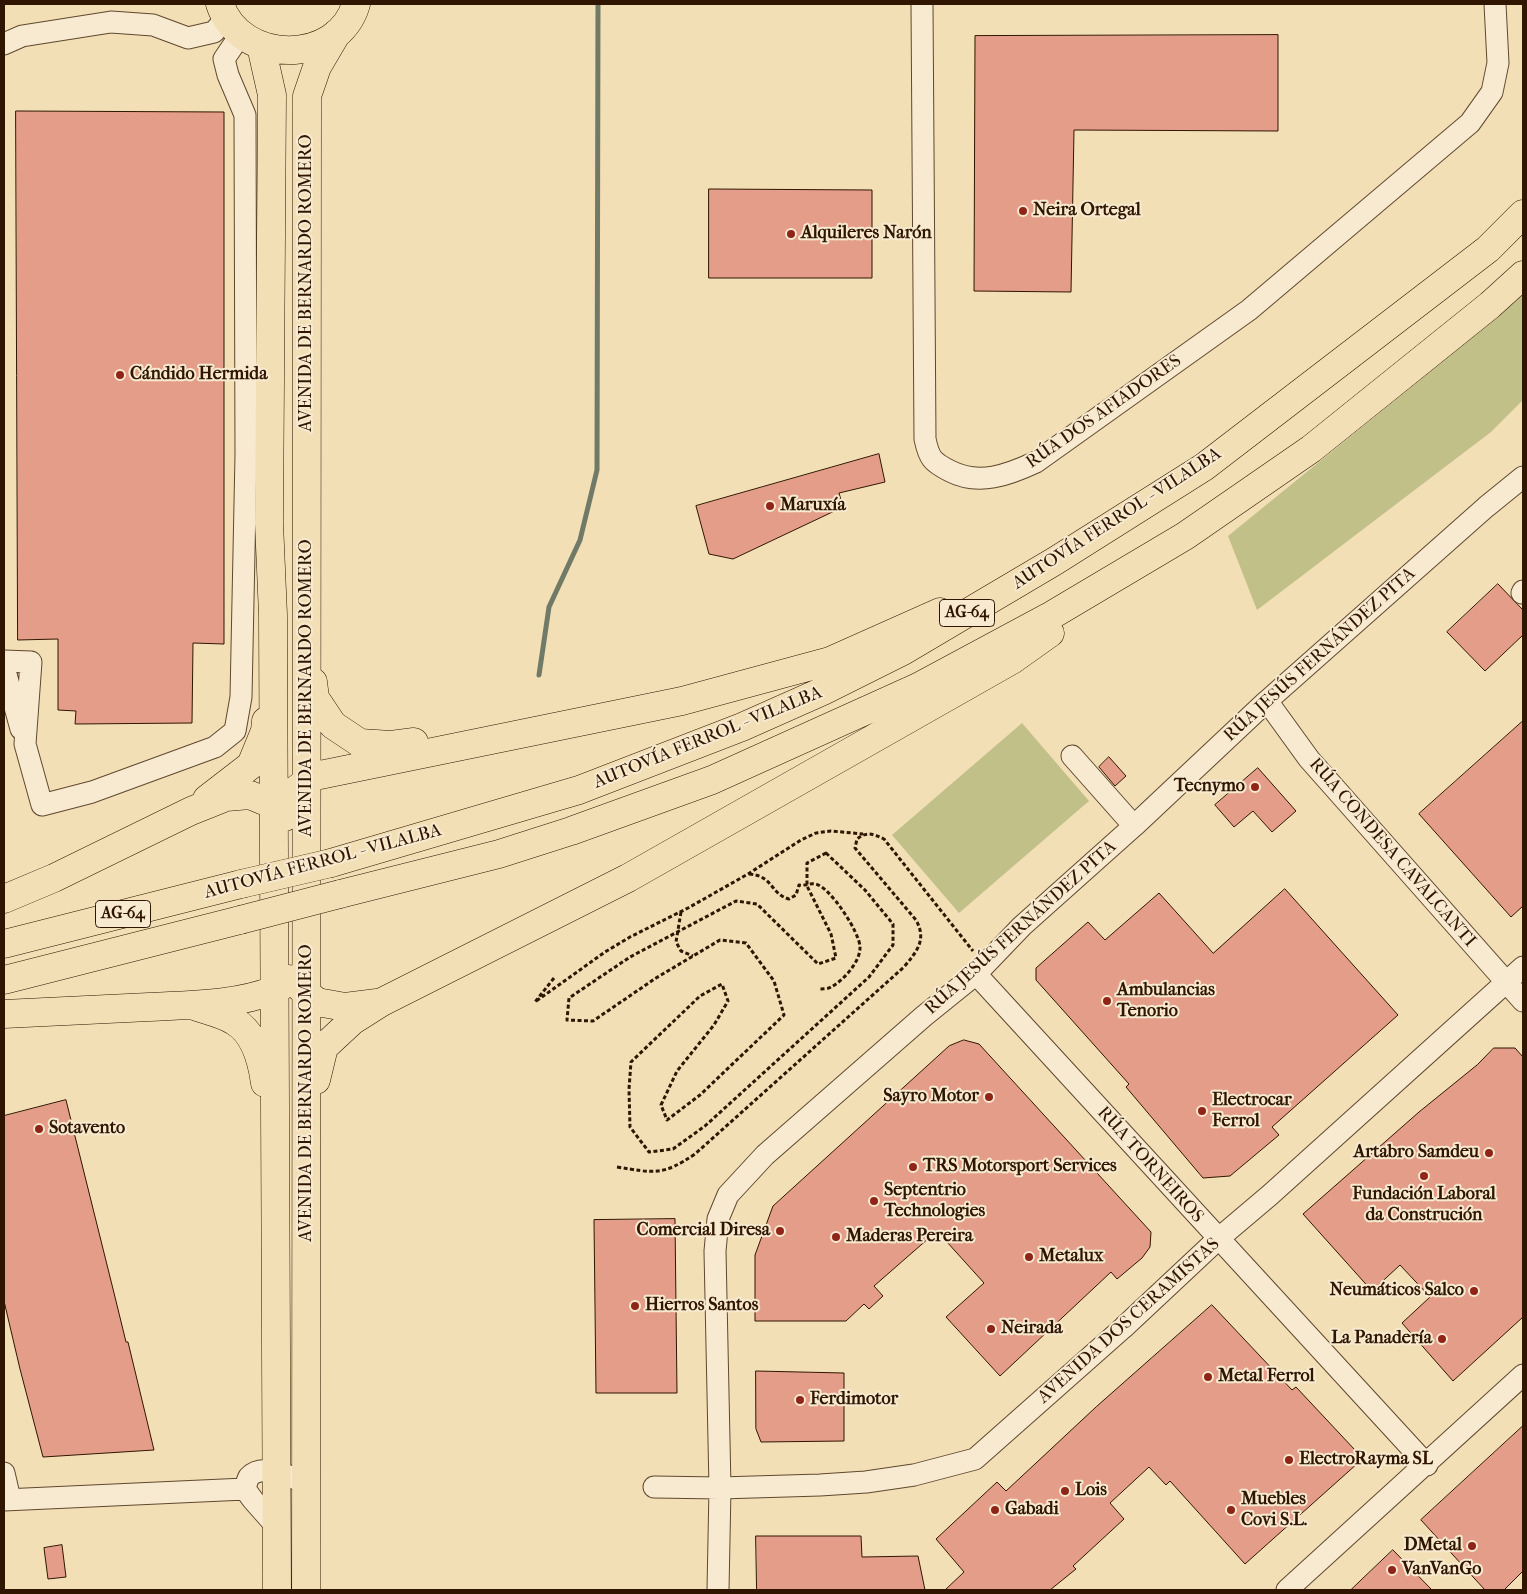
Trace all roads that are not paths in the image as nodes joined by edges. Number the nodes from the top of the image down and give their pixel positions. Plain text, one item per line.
1 (922, 4) edge
2 (1495, 4) edge
3 (358, 5) edge
4 (231, 19) edge
5 (337, 33) junction
6 (4, 44) edge
7 (1523, 214) edge
8 (1523, 274) edge
9 (1523, 477) edge
10 (1185, 536) junction
11 (1055, 561) junction
12 (273, 615) junction
13 (307, 618) junction
14 (4, 660) edge
15 (4, 667) edge
16 (1267, 701) junction
17 (572, 724) junction
18 (25, 744) junction
19 (1072, 756) dead end
20 (307, 780) junction
21 (190, 810) junction
22 (276, 818) junction
23 (1134, 826) junction
24 (307, 836) junction
25 (4, 899) edge
26 (4, 944) edge
27 (1523, 967) edge
28 (980, 969) junction
29 (291, 976) junction
30 (4, 980) edge
31 (1507, 983) junction
32 (1523, 1001) edge
33 (382, 1002) junction
34 (188, 1005) junction
35 (4, 1014) edge
36 (275, 1149) junction
37 (307, 1149) junction
38 (1218, 1239) junction
39 (1523, 1375) edge
40 (1427, 1465) junction
41 (275, 1472) junction
42 (4, 1473) edge
43 (306, 1484) junction
44 (654, 1487) dead end
45 (720, 1488) junction
46 (245, 1489) junction
47 (7, 1499) edge
48 (276, 1526) junction
49 (277, 1590) edge
50 (306, 1590) edge
51 (718, 1590) edge
52 (1287, 1590) edge

1 - 2 street, RÚA DOS AFIADORES
3 - 5 highway, AVENIDA DE BERNARDO ROMERO
4 - 5 highway
4 - 6 street
4 - 12 highway, AVENIDA DE BERNARDO ROMERO
4 - 18 street
5 - 13 highway, AVENIDA DE BERNARDO ROMERO
7 - 11 highway, AUTOVÍA FERROL - VILALBA / AG-64
8 - 10 highway, AUTOVÍA FERROL - VILALBA / AG-64
9 - 16 street, RÚA JESÚS FERNÁNDEZ PITA
10 - 30 highway, AUTOVÍA FERROL - VILALBA / AG-64, bridge
10 - 33 highway
11 - 17 highway
11 - 26 highway, AUTOVÍA FERROL - VILALBA / AG-64, bridge
12 - 21 highway
12 - 22 highway, AVENIDA DE BERNARDO ROMERO
13 - 17 highway
13 - 20 highway, AVENIDA DE BERNARDO ROMERO
14 - 18 street
15 - 18 street
16 - 23 street, RÚA JESÚS FERNÁNDEZ PITA
16 - 31 street, RÚA CONDESA CAVALCANTI
17 - 20 highway
19 - 23 street
20 - 22 highway
20 - 24 highway, AVENIDA DE BERNARDO ROMERO
21 - 22 highway
21 - 25 highway
22 - 24 highway
22 - 29 highway, AVENIDA DE BERNARDO ROMERO
23 - 28 street, RÚA JESÚS FERNÁNDEZ PITA
24 - 29 highway, AVENIDA DE BERNARDO ROMERO
27 - 31 street, AVENIDA DOS CERAMISTAS
28 - 38 street, RÚA TORNEIROS
28 - 45 street, RÚA JESÚS FERNÁNDEZ PITA
29 - 33 highway
29 - 34 highway
29 - 36 highway, AVENIDA DE BERNARDO ROMERO
29 - 37 highway, AVENIDA DE BERNARDO ROMERO
31 - 32 street, RÚA CONDESA CAVALCANTI
31 - 38 street, AVENIDA DOS CERAMISTAS
33 - 37 highway
34 - 35 highway
34 - 36 highway
36 - 41 highway, AVENIDA DE BERNARDO ROMERO
37 - 43 highway, AVENIDA DE BERNARDO ROMERO
38 - 40 street, RÚA TORNEIROS
38 - 45 street, AVENIDA DOS CERAMISTAS
39 - 40 street
40 - 52 street
41 - 43 street
41 - 46 street
41 - 48 highway, AVENIDA DE BERNARDO ROMERO
42 - 47 street
43 - 50 highway, AVENIDA DE BERNARDO ROMERO
44 - 45 street, AVENIDA DOS CERAMISTAS
45 - 51 street, RÚA JESÚS FERNÁNDEZ PITA
46 - 47 street
46 - 48 street
48 - 49 highway, AVENIDA DE BERNARDO ROMERO

